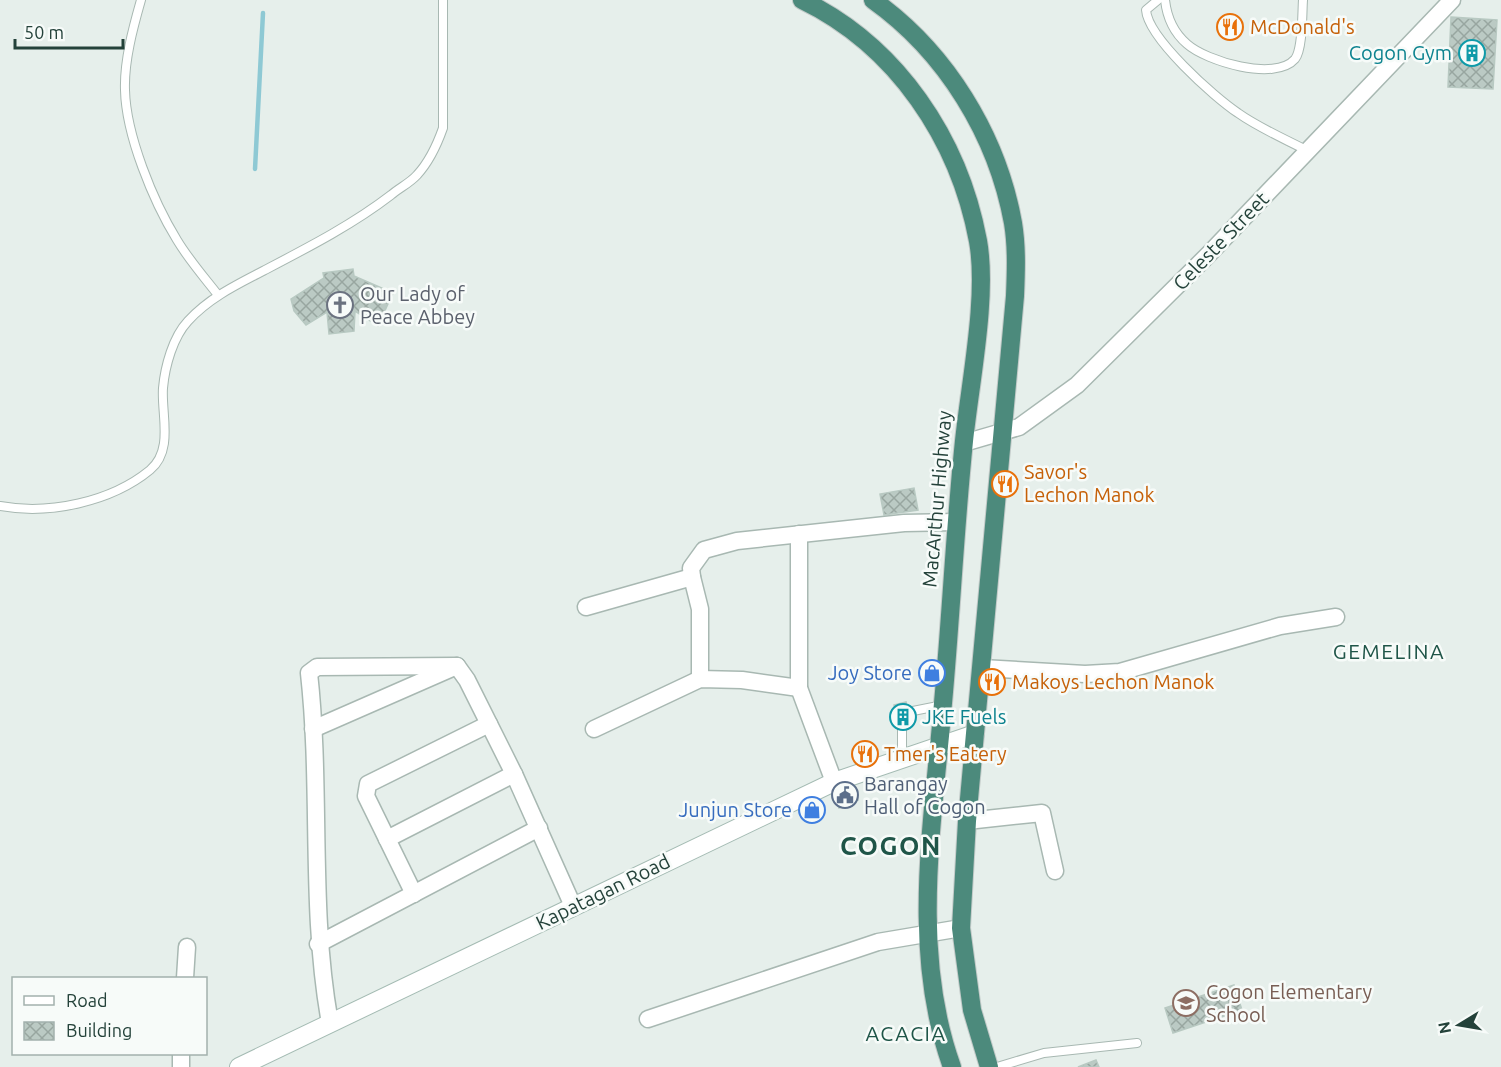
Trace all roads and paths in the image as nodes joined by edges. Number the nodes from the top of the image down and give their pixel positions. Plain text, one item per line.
1 (141, 0) edge
2 (443, 0) edge
3 (802, 0) edge
4 (1158, 0) edge
5 (1165, 0) edge
6 (1303, 0) edge
7 (1452, 0) edge
8 (880, 3) edge
9 (1308, 151) junction
10 (218, 295) junction
11 (1002, 434) junction
12 (964, 443) junction
13 (0, 506) edge
14 (956, 522) junction
15 (799, 534) junction
16 (692, 577) junction
17 (586, 607) dead end
18 (1336, 617) dead end
19 (457, 666) junction
20 (982, 668) junction
21 (700, 679) junction
22 (800, 688) junction
23 (943, 705) junction
24 (908, 712) dead end
25 (489, 724) junction
26 (902, 724) dead end
27 (314, 729) junction
28 (594, 729) dead end
29 (975, 734) junction
30 (939, 745) junction
31 (902, 757) junction
32 (514, 774) junction
33 (834, 782) junction
34 (967, 822) junction
35 (539, 828) junction
36 (387, 839) junction
37 (1055, 871) dead end
38 (414, 894) junction
39 (573, 906) junction
40 (961, 928) junction
41 (928, 932) junction
42 (318, 944) junction
43 (188, 946) dead end
44 (185, 977) edge
45 (648, 1019) dead end
46 (330, 1023) junction
47 (1137, 1043) dead end
48 (239, 1067) edge
49 (952, 1067) edge
50 (989, 1067) edge
51 (997, 1067) edge

1 - 10 lane
2 - 10 lane
3 - 12 highway, MacArthur Highway
4 - 9 lane
5 - 6 lane
7 - 9 street, Celeste Street
8 - 11 highway
9 - 11 street, Celeste Street
10 - 13 lane
11 - 12 street, Celeste Street
11 - 20 highway
12 - 14 highway, MacArthur Highway
14 - 15 street
14 - 23 highway, MacArthur Highway
15 - 16 street
15 - 22 street
16 - 17 street
16 - 21 street
18 - 20 street
19 - 25 street
19 - 27 street
19 - 27 street
20 - 29 highway
21 - 22 street
21 - 28 street
22 - 33 street
23 - 24 lane
23 - 30 highway, MacArthur Highway
25 - 32 street
25 - 36 street
26 - 31 lane
27 - 42 street
29 - 30 main road, Kapatagan Road
29 - 34 highway
30 - 31 main road, Kapatagan Road
30 - 41 highway, MacArthur Highway
31 - 33 main road, Kapatagan Road
32 - 35 street
32 - 36 street
33 - 39 main road, Kapatagan Road
34 - 37 street
34 - 40 highway
35 - 38 street
35 - 39 street
36 - 38 street
38 - 42 street
39 - 46 main road, Kapatagan Road
40 - 41 street
40 - 50 highway
41 - 45 street
41 - 49 highway, MacArthur Highway
42 - 46 street
43 - 44 street
46 - 48 main road, Kapatagan Road
47 - 51 lane

